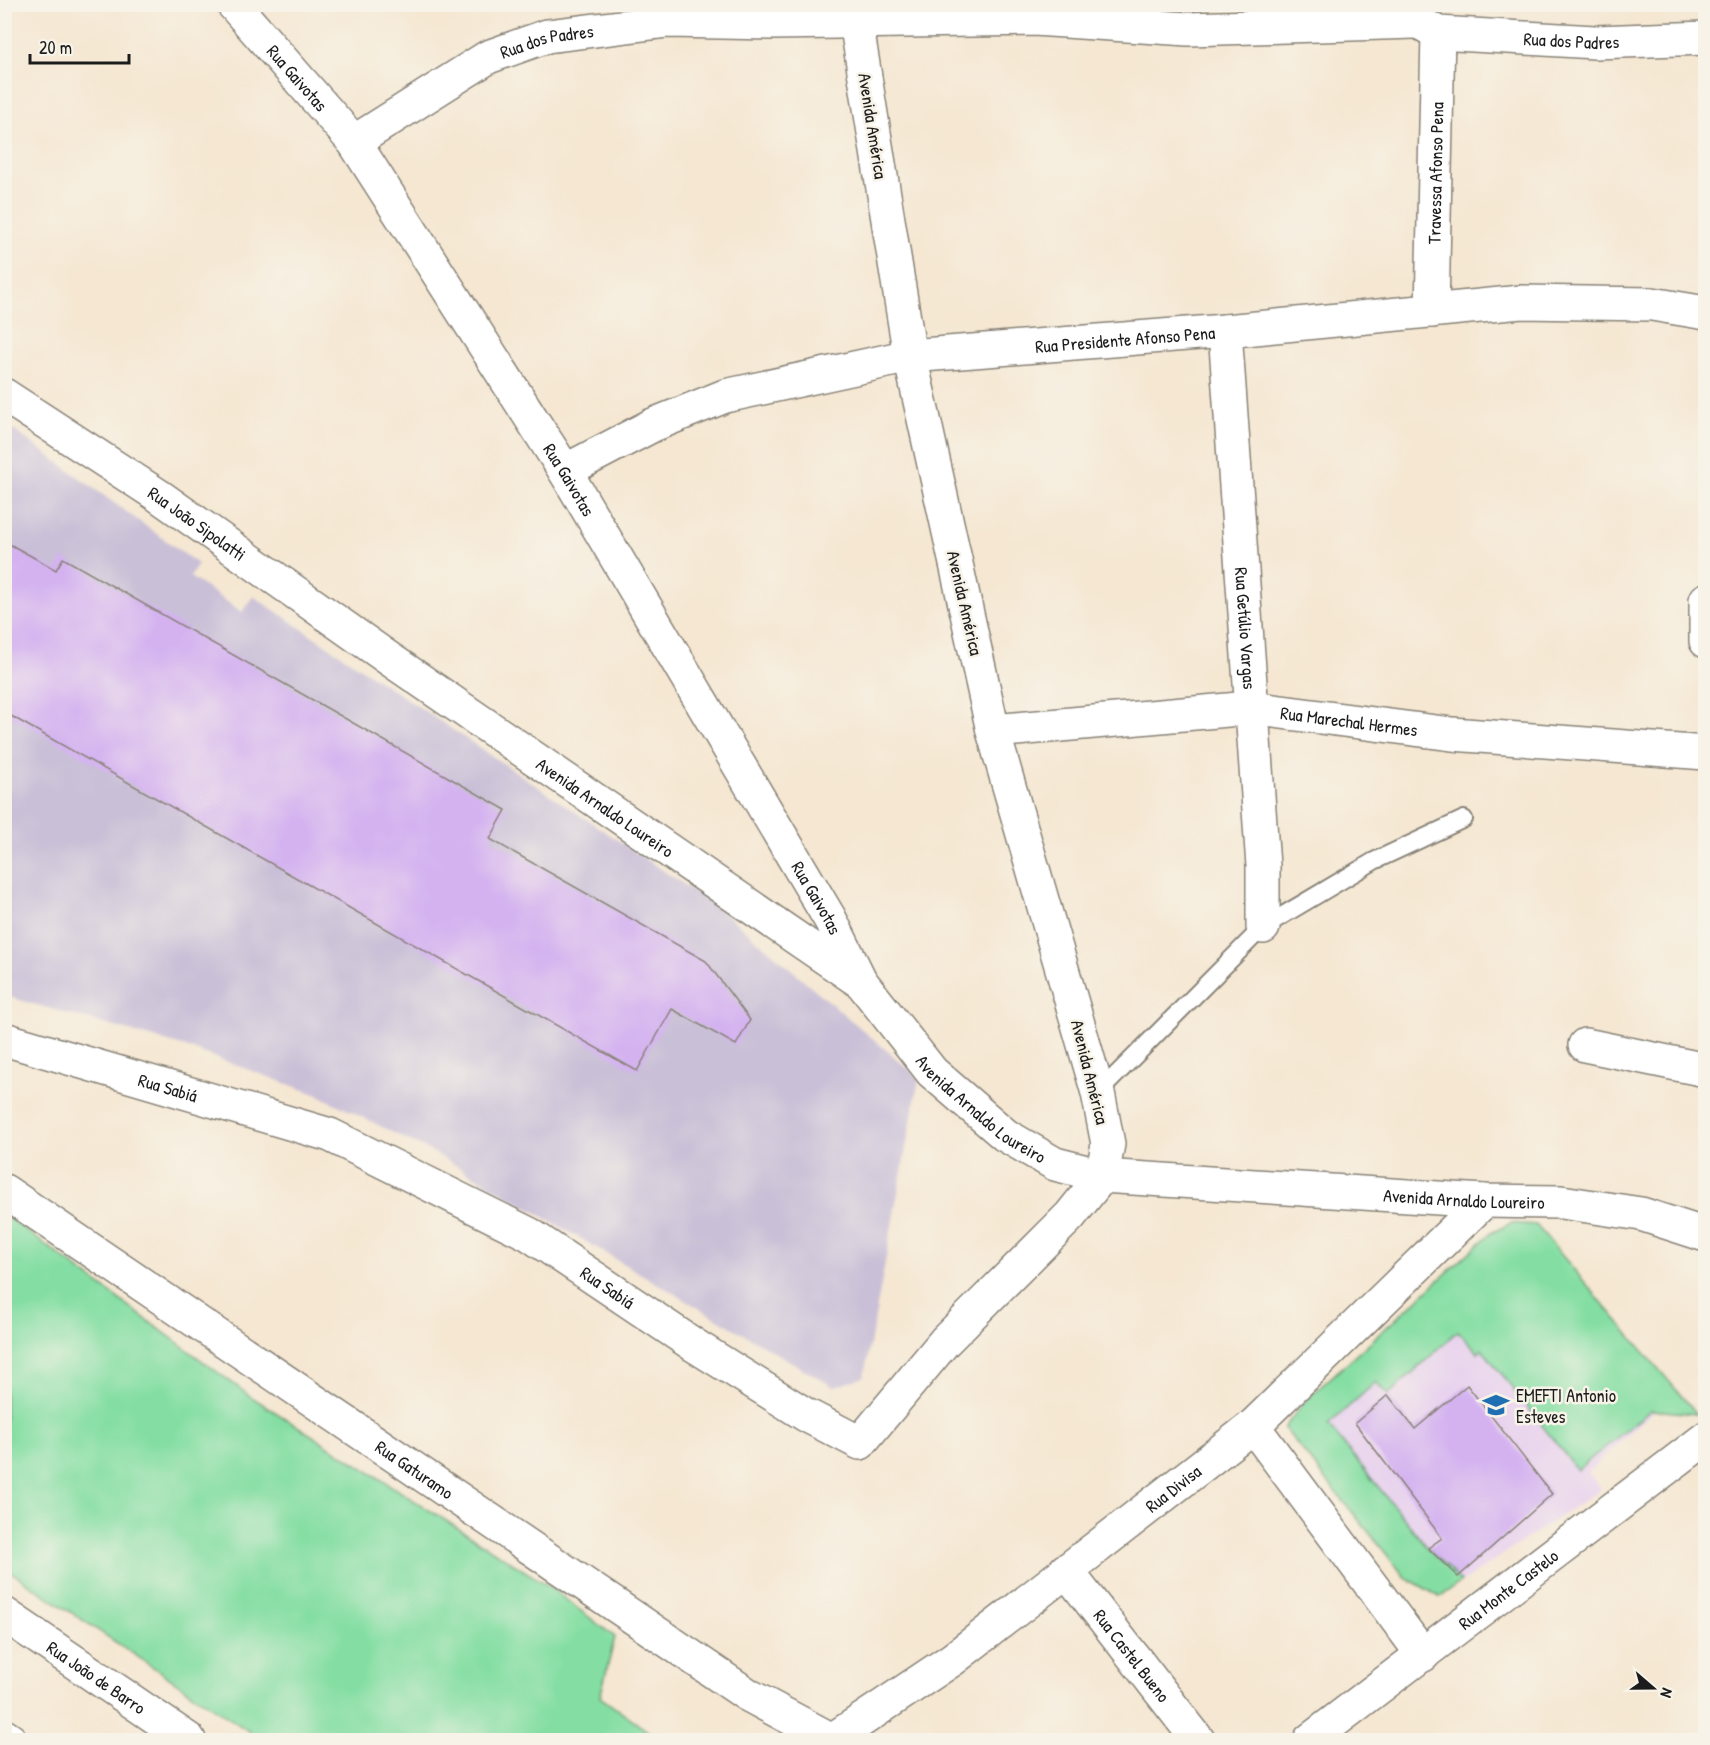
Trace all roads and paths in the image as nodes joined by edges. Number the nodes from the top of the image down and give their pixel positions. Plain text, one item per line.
1 (233, 4) edge
2 (1029, 12) edge
3 (660, 13) edge
4 (1414, 20) edge
5 (856, 21) junction
6 (1706, 38) edge
7 (354, 142) junction
8 (1431, 311) junction
9 (1706, 313) edge
10 (1225, 331) junction
11 (910, 356) junction
12 (4, 395) edge
13 (565, 471) junction
14 (1706, 600) edge
15 (1706, 641) edge
16 (388, 658) joint
17 (1250, 708) junction
18 (993, 731) junction
19 (1706, 753) edge
20 (1464, 819) dead end
21 (1263, 927) junction
22 (862, 984) junction
23 (4, 1039) edge
24 (1585, 1045) dead end
25 (1706, 1070) edge
26 (1098, 1093) junction
27 (1102, 1176) junction
28 (4, 1191) edge
29 (1484, 1201) junction
30 (1706, 1235) edge
31 (1253, 1426) junction
32 (1706, 1438) edge
33 (1066, 1570) junction
34 (4, 1614) edge
35 (1423, 1655) junction
36 (4, 1736) edge
37 (10, 1740) edge
38 (189, 1740) edge
39 (832, 1740) edge
40 (1198, 1740) edge
41 (1310, 1740) edge

1 - 7 street, Rua Gaivotas
2 - 4 street, Rua dos Padres
2 - 5 street, Rua dos Padres
3 - 5 street, Rua dos Padres
3 - 7 street, Rua dos Padres
4 - 6 street, Rua dos Padres
4 - 8 street, Travessa Afonso Pena
5 - 11 street, Avenida América
7 - 13 street, Rua Gaivotas
8 - 9 street, Rua Presidente Afonso Pena
8 - 10 street, Rua Presidente Afonso Pena
10 - 11 street, Rua Presidente Afonso Pena
10 - 17 street, Rua Getúlio Vargas
11 - 13 street, Rua Presidente Afonso Pena
11 - 18 street, Avenida América
12 - 16 street, Rua João Sipolatti
13 - 22 street, Rua Gaivotas
14 - 15 street
16 - 22 street, Avenida Arnaldo Loureiro
17 - 18 street, Rua Marechal Hermes
17 - 19 street, Rua Marechal Hermes
17 - 21 street, Rua Getúlio Vargas
18 - 26 street, Avenida América
20 - 21 lane
21 - 26 lane
22 - 27 street, Avenida Arnaldo Loureiro
23 - 27 street, Rua Sabiá
24 - 25 street
26 - 27 street, Avenida América
27 - 29 street, Avenida Arnaldo Loureiro
28 - 39 street, Rua Gaturamo
29 - 30 street, Avenida Arnaldo Loureiro
29 - 31 street, Rua Divisa
31 - 33 street, Rua Divisa
31 - 35 street
32 - 35 street, Rua Monte Castelo
33 - 39 street, Rua Divisa
33 - 40 street, Rua Castel Bueno
34 - 38 street, Rua João de Barro
35 - 41 street, Rua Monte Castelo
36 - 37 street

